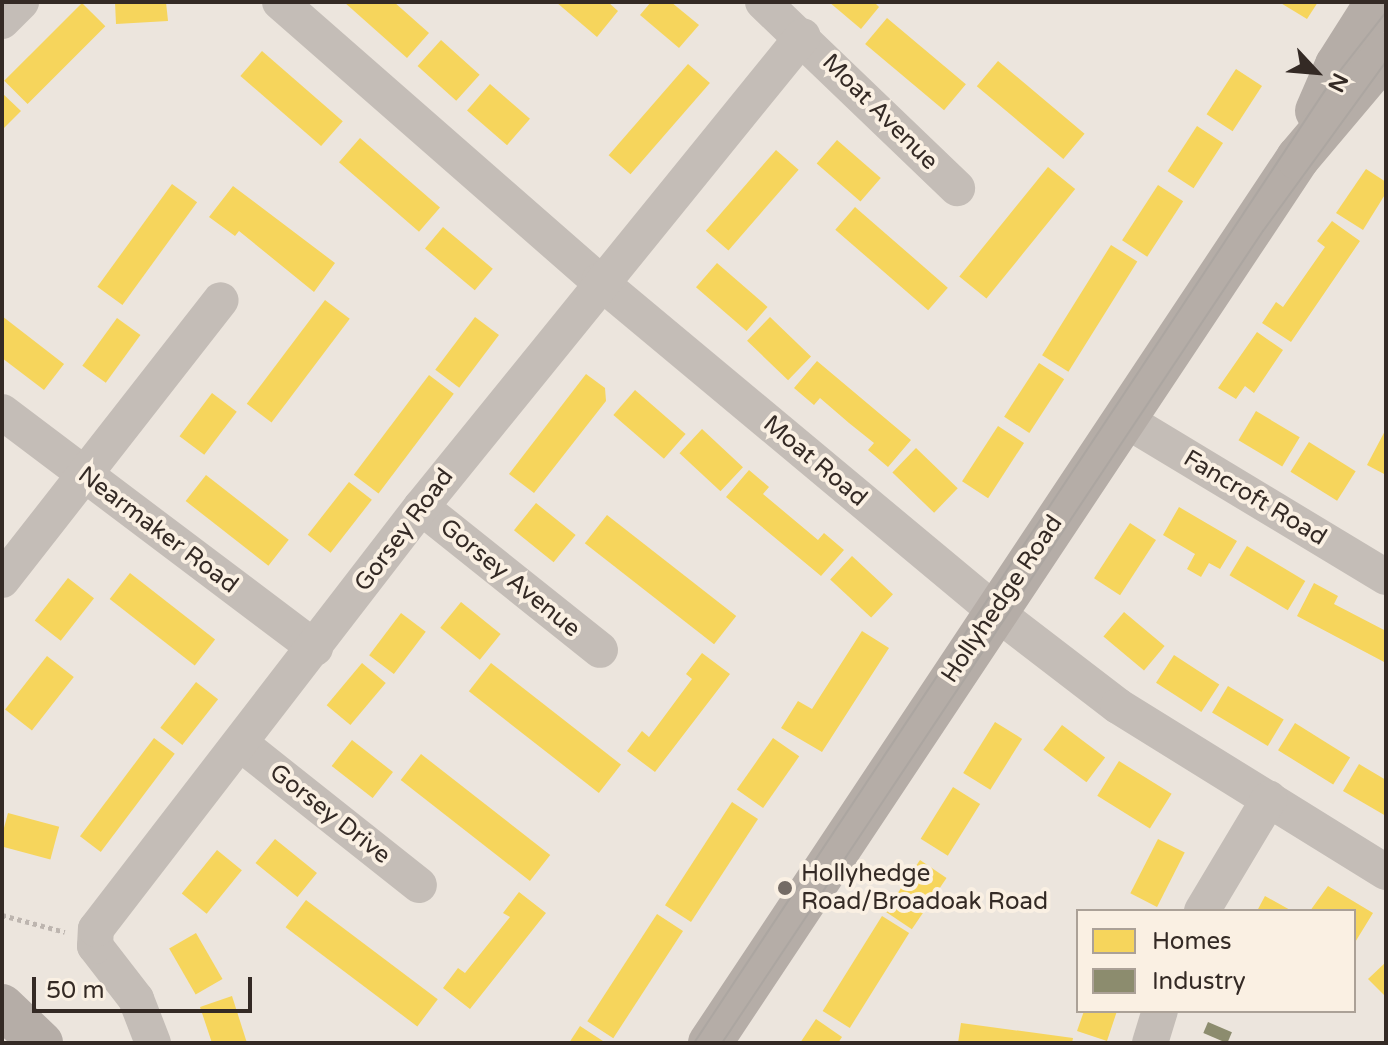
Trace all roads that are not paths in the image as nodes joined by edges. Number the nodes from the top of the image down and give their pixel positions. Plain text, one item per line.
1 (21, 2) edge
2 (280, 2) edge
3 (763, 2) edge
4 (1377, 2) edge
5 (2, 21) edge
6 (803, 36) junction
7 (1386, 54) edge
8 (1298, 158) junction
9 (957, 188) dead end
10 (599, 281) junction
11 (221, 300) dead end
12 (2, 412) edge
13 (1124, 419) junction
14 (84, 474) junction
15 (421, 507) junction
16 (1385, 575) edge
17 (2, 580) edge
18 (994, 610) junction
19 (315, 648) junction
20 (600, 650) dead end
21 (241, 744) junction
22 (1269, 799) junction
23 (1386, 872) edge
24 (419, 885) dead end
25 (1203, 909) edge
26 (2, 1006) edge
27 (1159, 1013) edge
28 (41, 1043) edge
29 (153, 1043) edge
30 (710, 1043) edge
31 (1150, 1043) edge

1 - 5 street
2 - 10 street, Moat Road
3 - 6 street, Moat Avenue
4 - 8 street, Hollyhedge Road
6 - 9 street, Moat Avenue
6 - 10 street, Gorsey Road
7 - 8 street, Hollyhedge Road
8 - 13 street, Hollyhedge Road
10 - 15 street, Gorsey Road
10 - 18 street, Moat Road
11 - 14 street
12 - 14 street, Nearmaker Road
13 - 16 street, Fancroft Road
13 - 18 street, Hollyhedge Road
14 - 17 street
14 - 19 street, Nearmaker Road
15 - 19 street, Gorsey Road
15 - 20 street, Gorsey Avenue
18 - 22 street, Moat Road
18 - 30 street, Hollyhedge Road
19 - 21 street, Gorsey Road
21 - 24 street, Gorsey Drive
21 - 29 street, Gorsey Road
22 - 23 street, Moat Road
22 - 25 street
26 - 28 street
27 - 31 street

